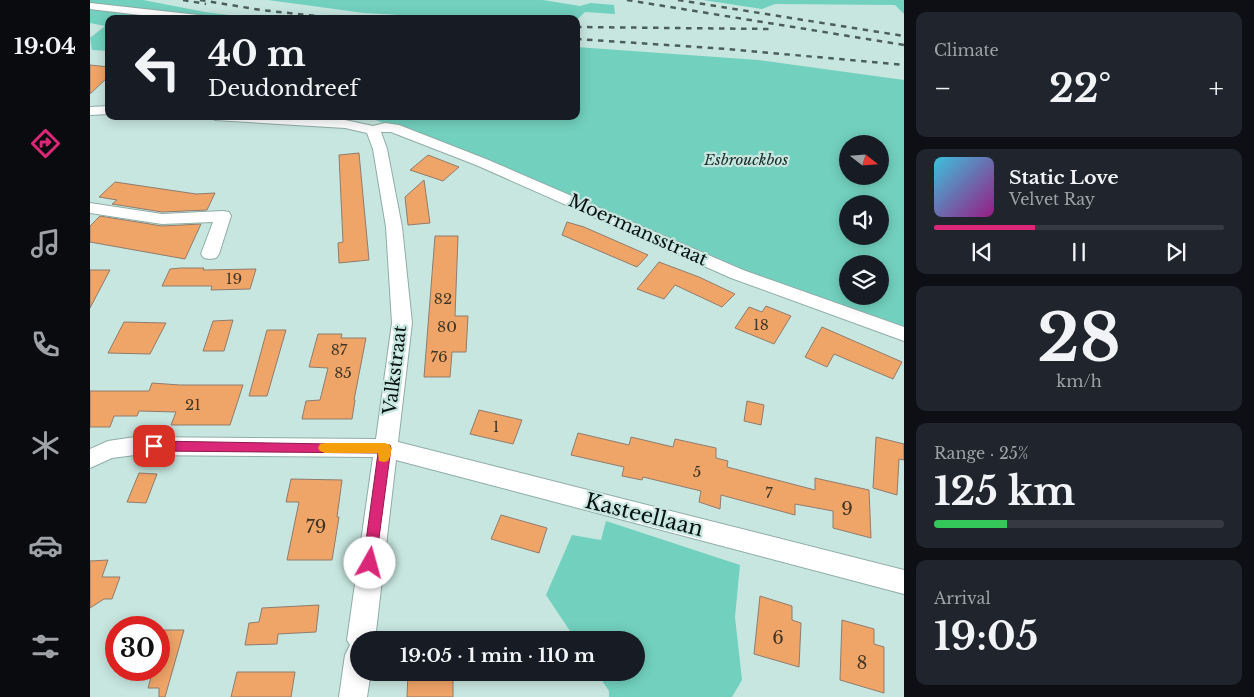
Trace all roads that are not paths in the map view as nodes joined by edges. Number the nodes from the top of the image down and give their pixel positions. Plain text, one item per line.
1 (90, 6) edge
2 (171, 15) edge
3 (105, 110) edge
4 (90, 111) edge
5 (348, 120) edge
6 (374, 130) junction
7 (90, 208) edge
8 (210, 254) dead end
9 (904, 334) edge
10 (385, 448) junction
11 (96, 451) edge
12 (904, 582) edge
13 (362, 631) edge
14 (355, 681) edge
15 (353, 697) edge

1 - 2 street
3 - 4 street
5 - 6 street
6 - 9 street, Moermansstraat
6 - 10 street, Valkstraat
7 - 8 street
10 - 11 street, Kasteellaan
10 - 12 street, Kasteellaan
10 - 13 street, Valkstraat
14 - 15 street

